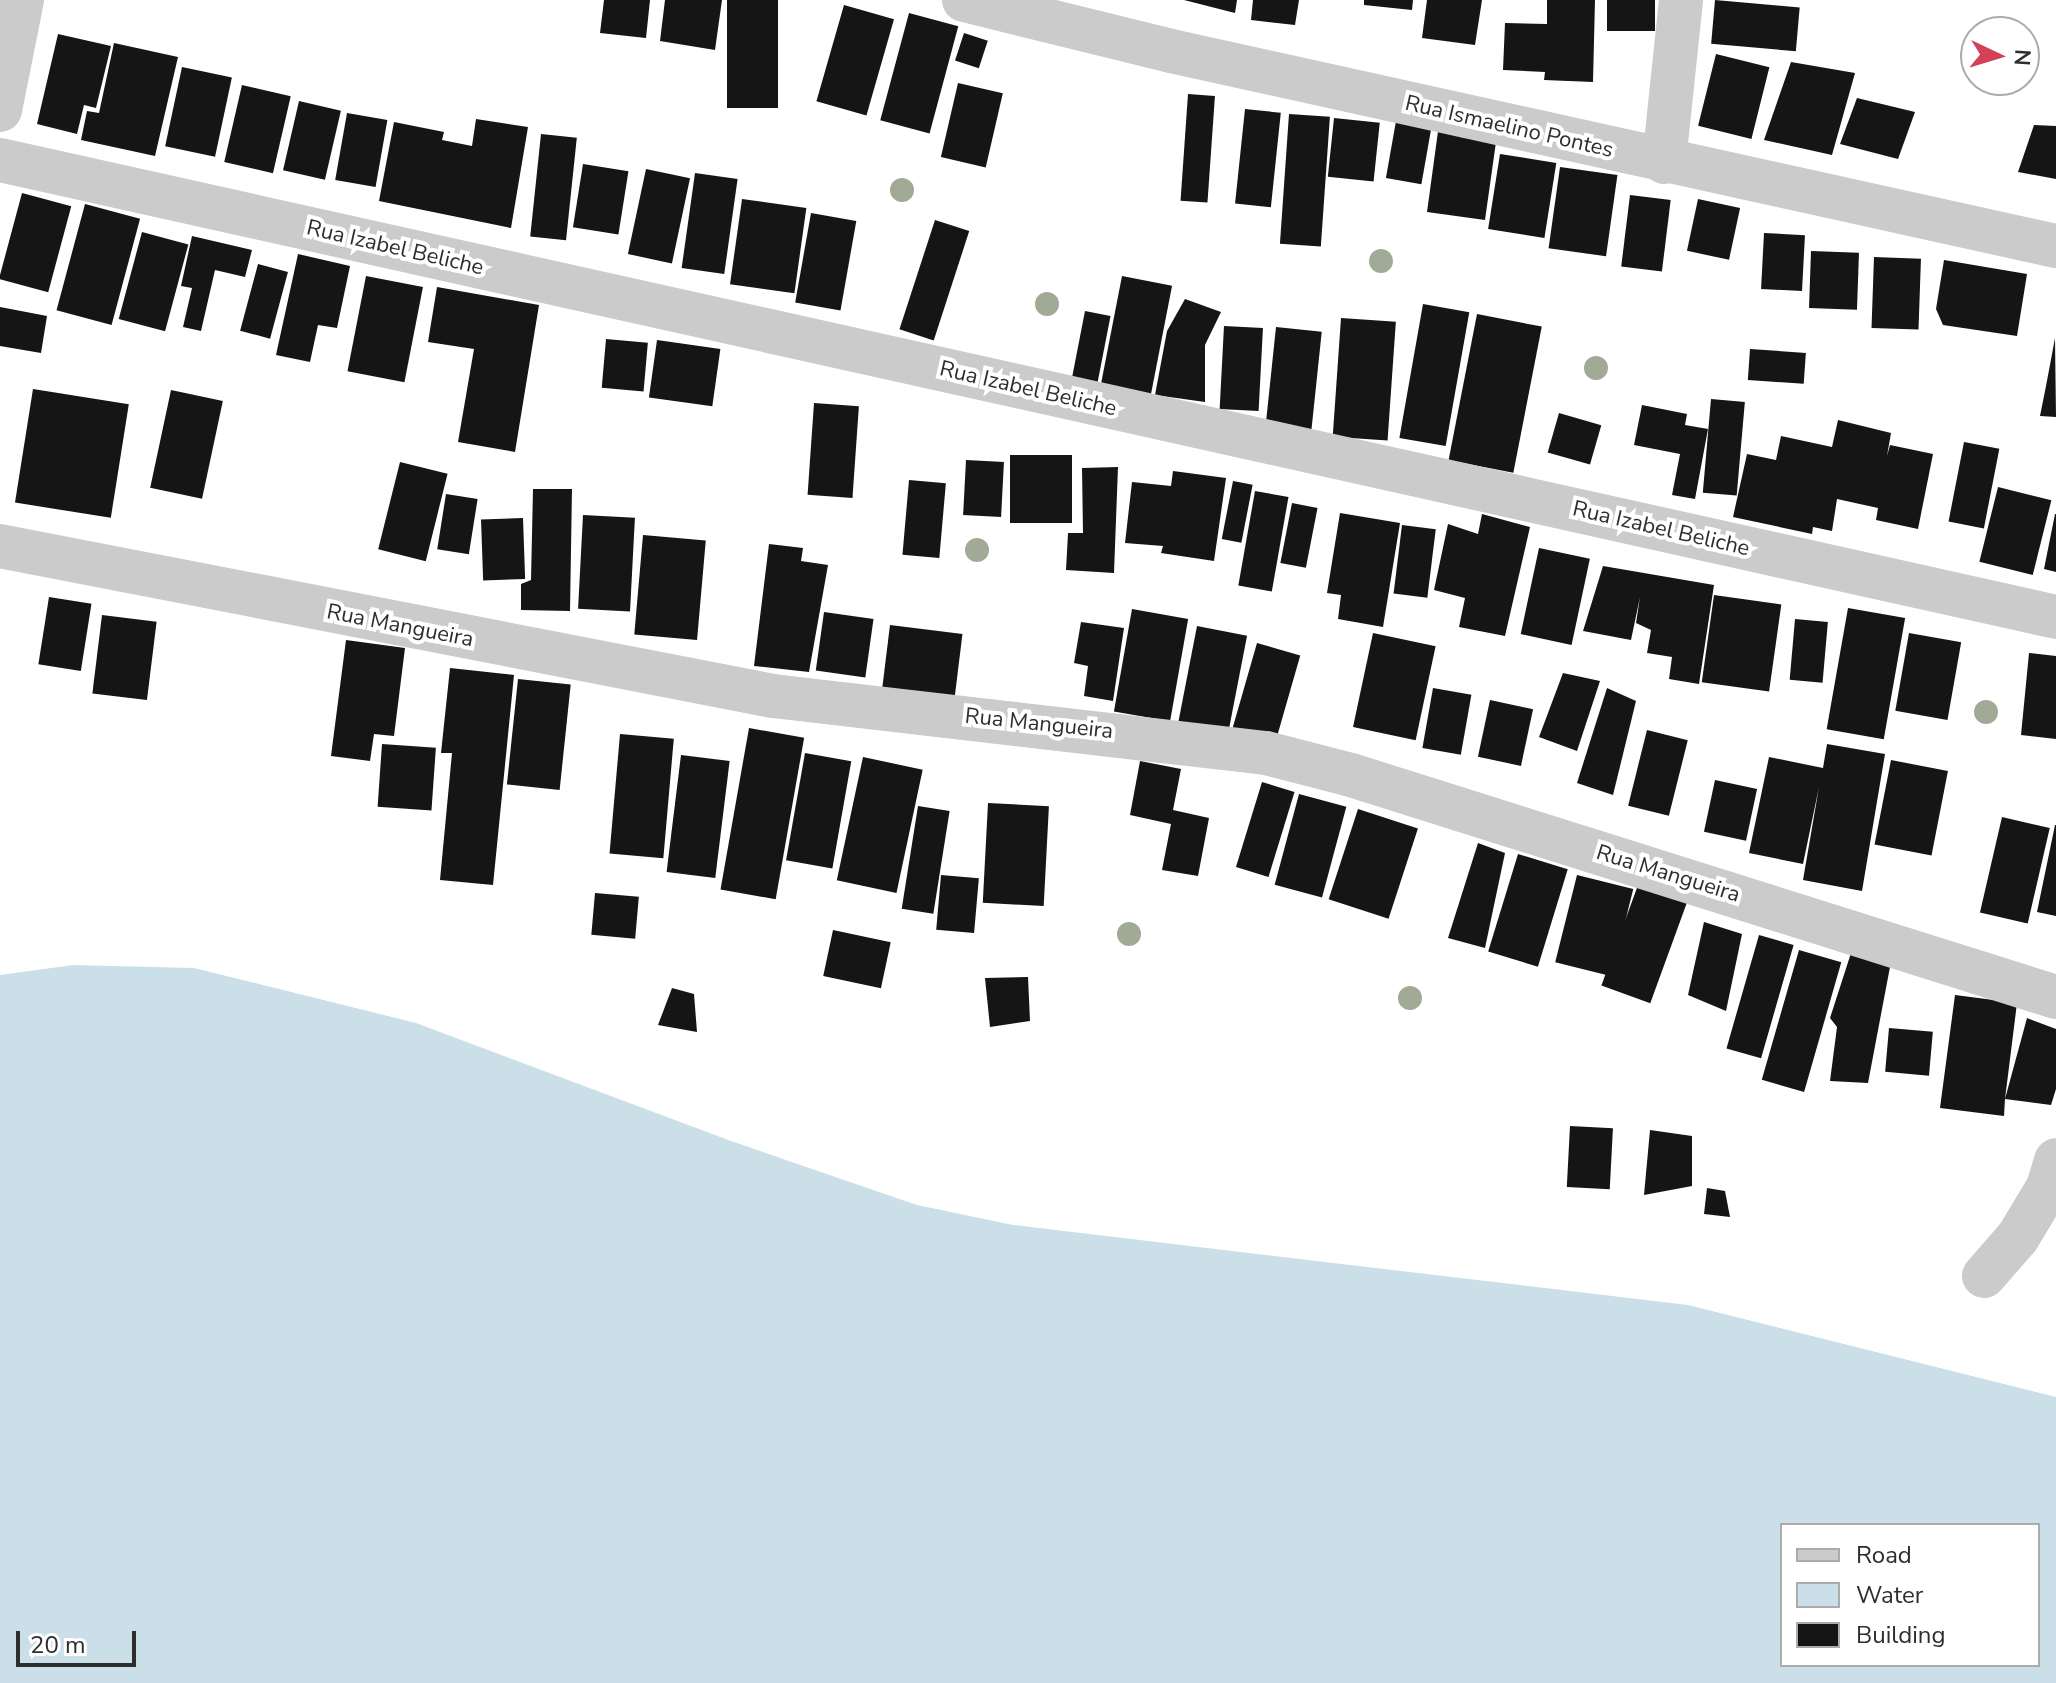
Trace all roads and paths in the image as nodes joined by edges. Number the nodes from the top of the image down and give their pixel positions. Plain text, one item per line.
1 (22, 0) edge
2 (964, 0) edge
3 (1681, 0) edge
4 (0, 110) edge
5 (0, 160) edge
6 (1664, 162) junction
7 (2056, 246) edge
8 (0, 546) edge
9 (2056, 617) edge
10 (2056, 997) edge
11 (2056, 1160) edge
12 (1984, 1276) dead end

1 - 4 street
2 - 6 street, Rua Ismaelino Pontes
3 - 6 street
5 - 9 street, Rua Izabel Beliche
6 - 7 street, Rua Ismaelino Pontes
8 - 10 street, Rua Mangueira
11 - 12 street

